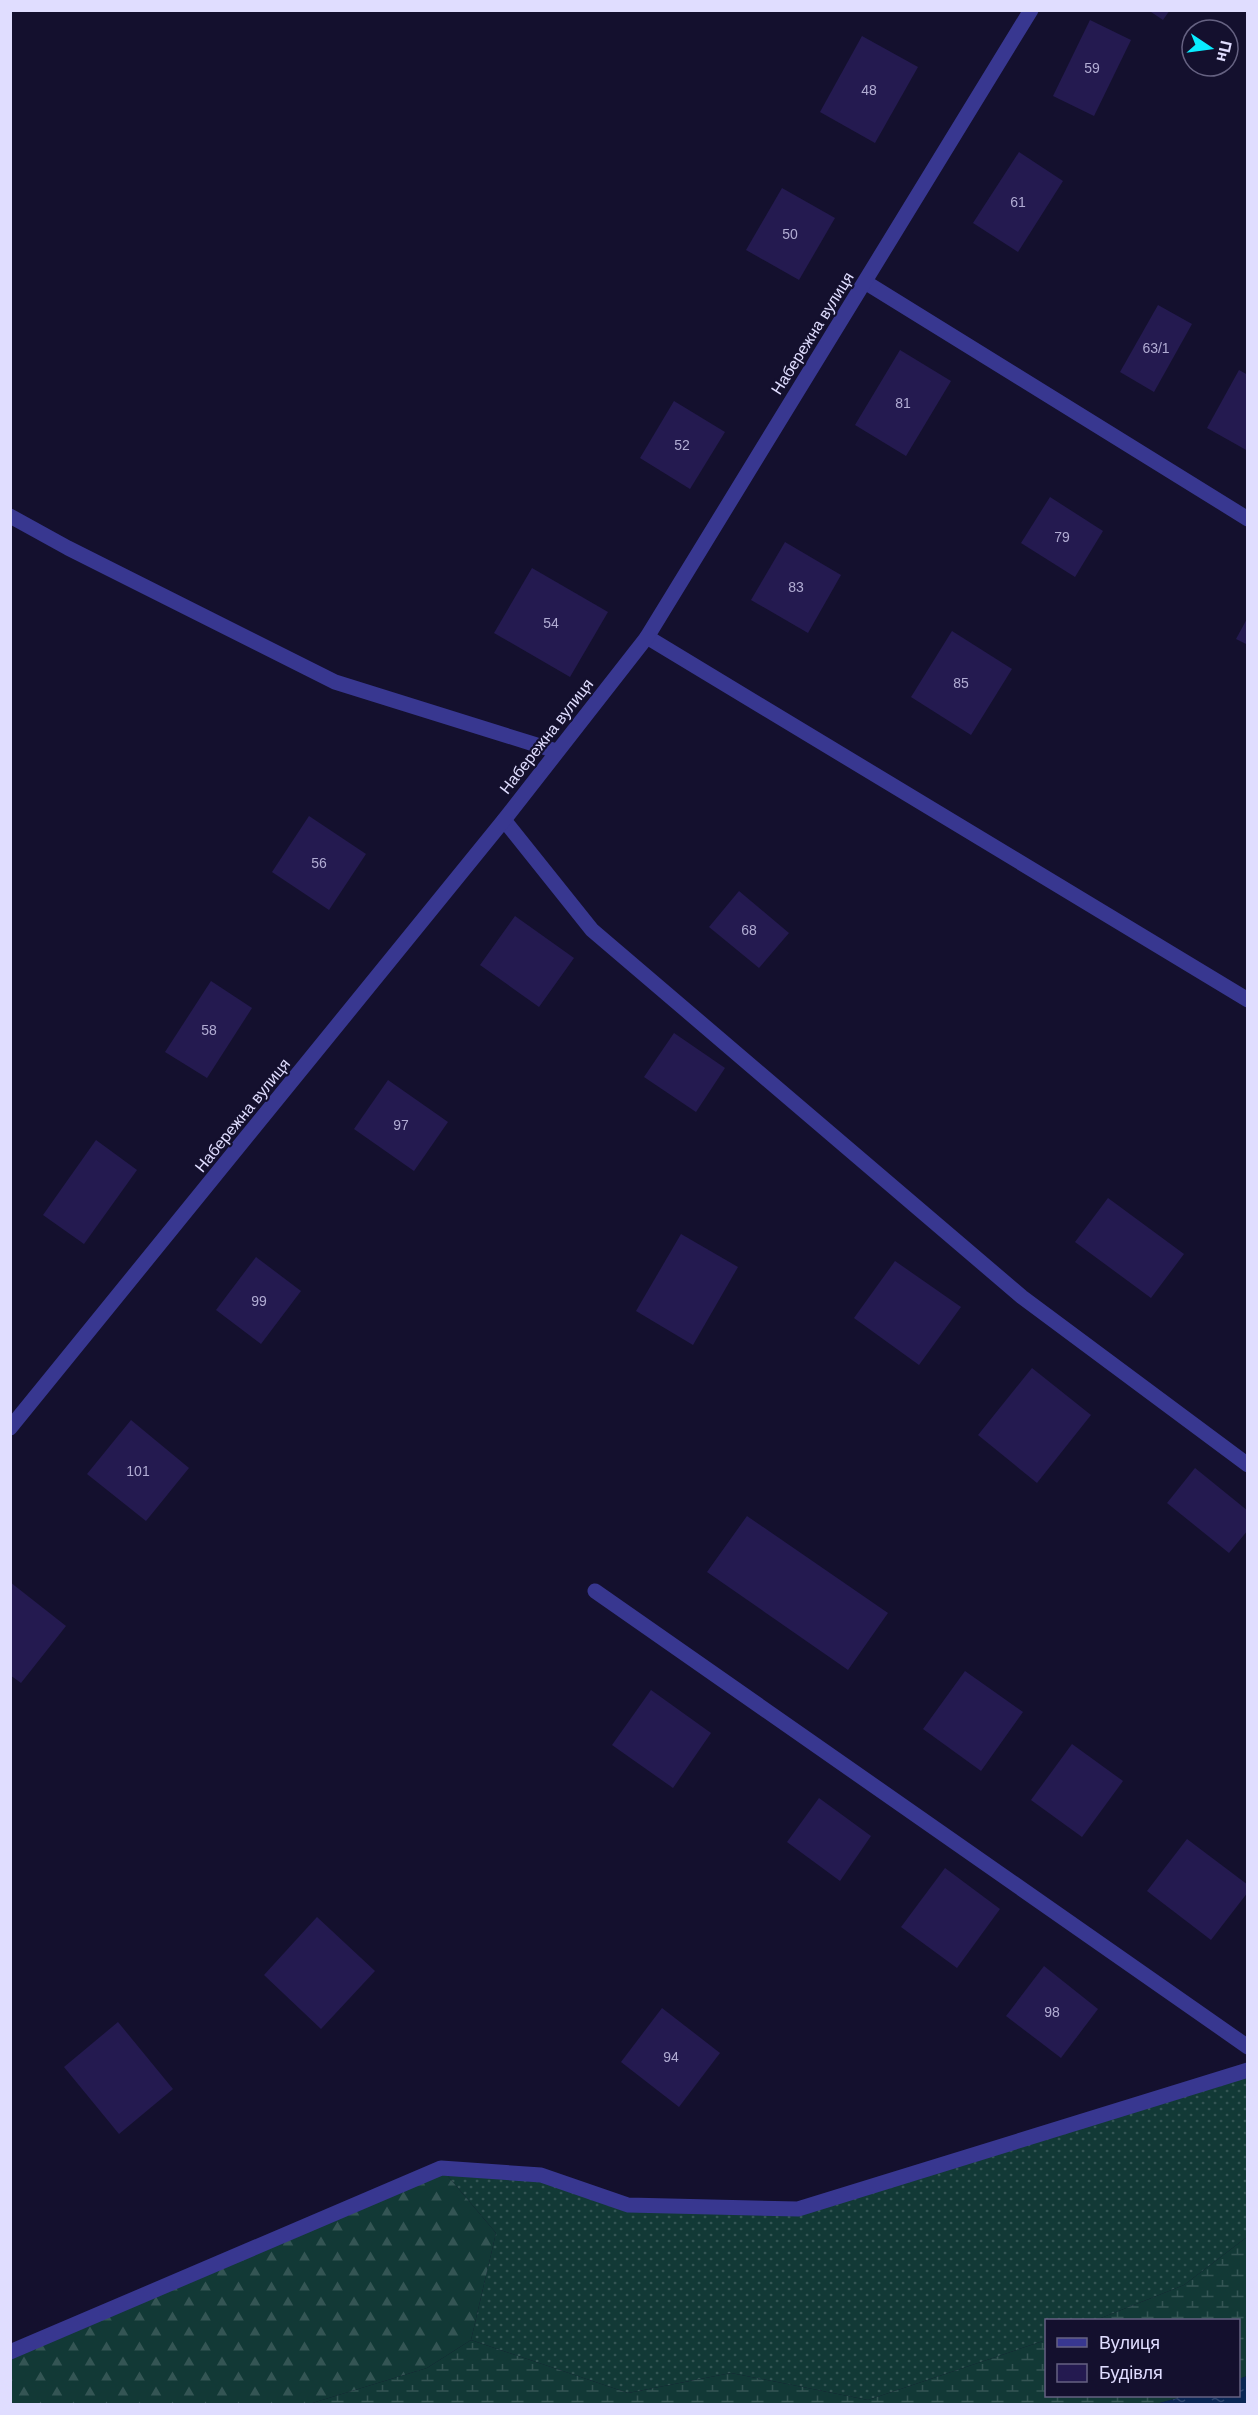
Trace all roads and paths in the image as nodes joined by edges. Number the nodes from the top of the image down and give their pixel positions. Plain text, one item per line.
1 (1031, 10) edge
2 (864, 282) junction
3 (10, 516) edge
4 (1248, 519) edge
5 (647, 637) junction
6 (556, 751) junction
7 (504, 820) junction
8 (1248, 1000) edge
9 (10, 1428) edge
10 (1248, 1465) edge
11 (595, 1591) dead end
12 (1248, 2047) edge
13 (1248, 2070) edge
14 (10, 2352) edge

1 - 2 street, Набережна вулиця
2 - 4 street
2 - 5 street, Набережна вулиця
3 - 6 street
5 - 6 street, Набережна вулиця
5 - 8 street
6 - 7 street, Набережна вулиця
7 - 9 street, Набережна вулиця
7 - 10 street
11 - 12 street
13 - 14 street

